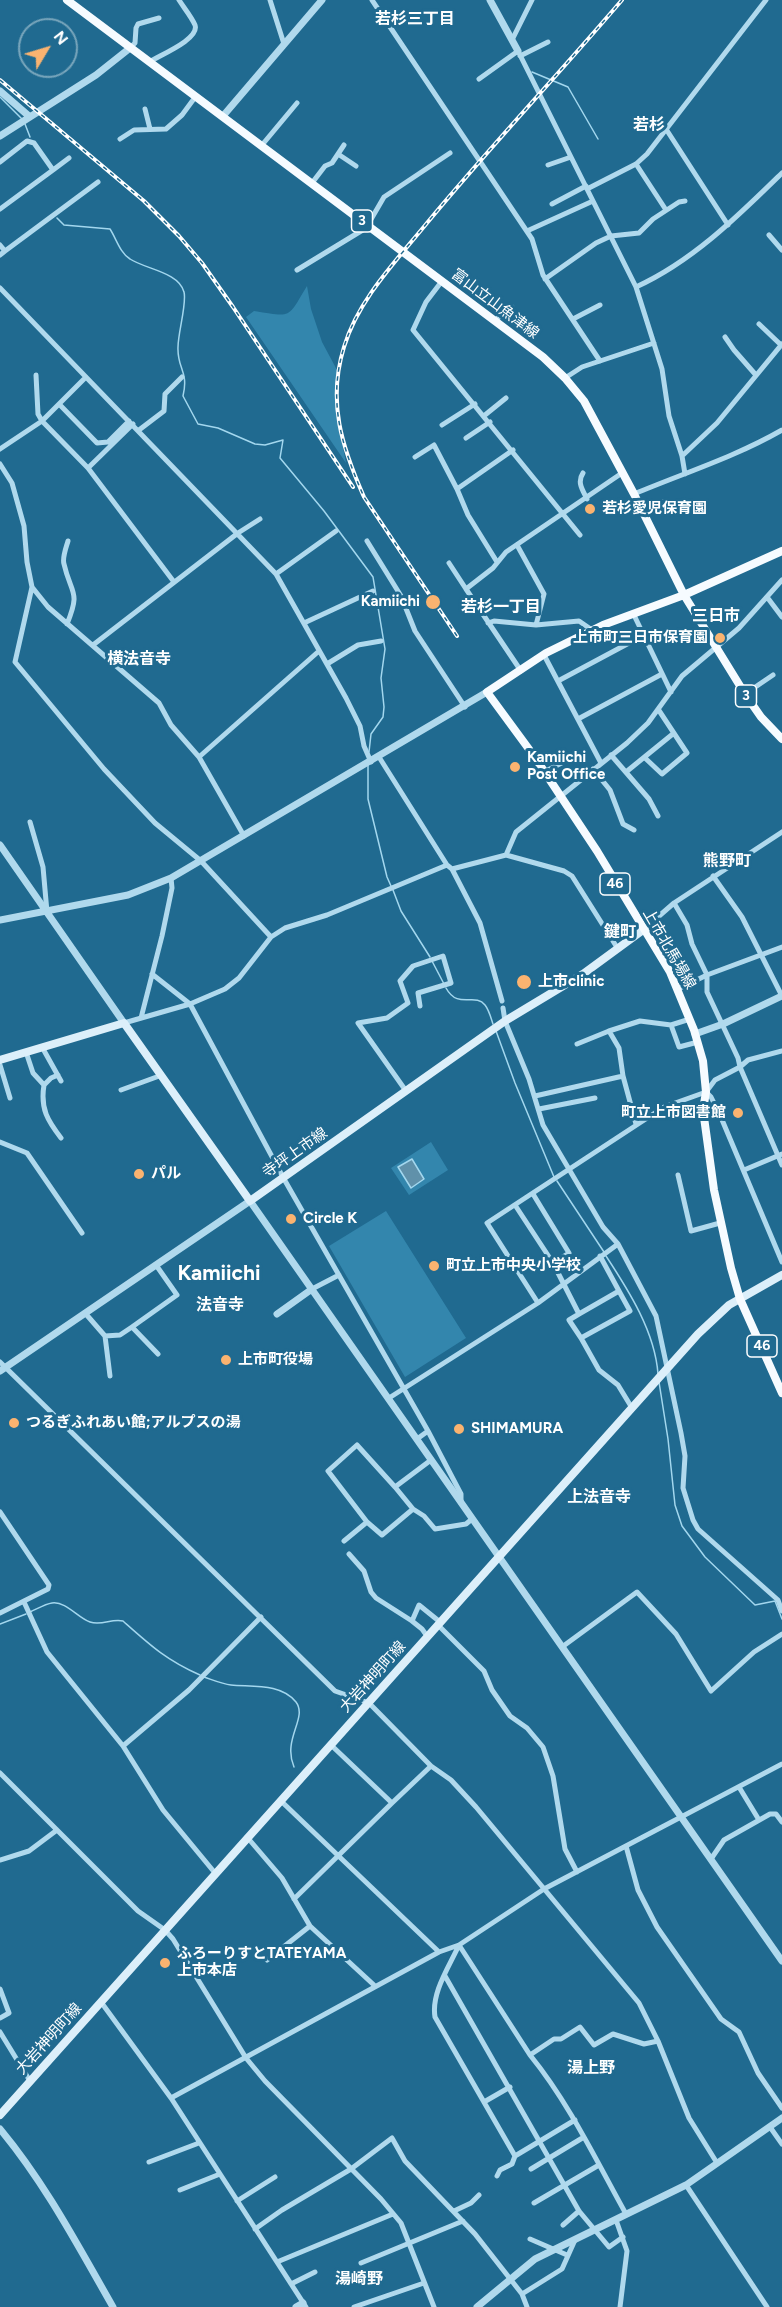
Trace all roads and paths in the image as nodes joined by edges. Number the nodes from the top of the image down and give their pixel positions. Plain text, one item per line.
1 (67, 0) edge
2 (179, 0) edge
3 (270, 0) edge
4 (322, 0) edge
5 (372, 0) edge
6 (490, 0) edge
7 (532, 0) edge
8 (766, 0) edge
9 (159, 18) dead end
10 (512, 40) junction
11 (548, 42) dead end
12 (284, 44) junction
13 (130, 48) junction
14 (519, 54) junction
15 (149, 62) junction
16 (479, 79) dead end
17 (0, 90) edge
18 (196, 96) junction
19 (297, 102) dead end
20 (145, 109) dead end
21 (223, 116) junction
22 (30, 117) junction
23 (150, 129) junction
24 (666, 129) junction
25 (0, 136) edge
26 (120, 140) dead end
27 (262, 145) junction
28 (344, 145) dead end
29 (450, 153) dead end
30 (338, 154) junction
31 (571, 157) junction
32 (69, 158) dead end
33 (0, 162) edge
34 (636, 164) junction
35 (548, 165) dead end
36 (356, 166) dead end
37 (53, 170) junction
38 (782, 173) edge
39 (98, 182) dead end
40 (312, 183) junction
41 (587, 187) junction
42 (594, 201) junction
43 (685, 201) dead end
44 (552, 204) dead end
45 (0, 209) edge
46 (666, 210) junction
47 (728, 225) junction
48 (369, 226) junction
49 (527, 231) junction
50 (770, 235) dead end
51 (611, 236) junction
52 (0, 245) edge
53 (782, 250) edge
54 (2, 253) edge
55 (297, 270) dead end
56 (545, 279) junction
57 (442, 281) junction
58 (636, 287) junction
59 (0, 288) edge
60 (600, 305) dead end
61 (512, 307) dead end
62 (573, 319) junction
63 (495, 321) junction
64 (759, 324) dead end
65 (726, 337) dead end
66 (654, 343) junction
67 (781, 344) edge
68 (600, 361) junction
69 (755, 374) junction
70 (36, 375) dead end
71 (86, 377) junction
72 (182, 377) dead end
73 (565, 378) junction
74 (506, 398) dead end
75 (475, 404) junction
76 (60, 405) junction
77 (485, 415) junction
78 (42, 421) junction
79 (490, 422) junction
80 (131, 423) junction
81 (442, 425) dead end
82 (139, 430) junction
83 (782, 430) edge
84 (466, 438) dead end
85 (0, 449) edge
86 (513, 450) junction
87 (682, 456) junction
88 (416, 457) dead end
89 (0, 464) edge
90 (88, 468) junction
91 (583, 473) dead end
92 (622, 473) junction
93 (685, 474) junction
94 (457, 489) junction
95 (634, 494) junction
96 (587, 499) junction
97 (668, 501) dead end
98 (642, 510) junction
99 (565, 513) junction
100 (260, 519) dead end
101 (336, 531) dead end
102 (238, 532) junction
103 (580, 535) dead end
104 (68, 541) dead end
105 (367, 541) dead end
106 (518, 545) junction
107 (782, 551) edge
108 (497, 562) junction
109 (449, 563) dead end
110 (276, 574) junction
111 (782, 580) edge
112 (174, 582) junction
113 (32, 587) junction
114 (466, 589) junction
115 (373, 591) dead end
116 (684, 595) junction
117 (767, 597) junction
118 (633, 613) junction
119 (782, 617) edge
120 (304, 623) junction
121 (488, 623) junction
122 (67, 624) junction
123 (536, 625) junction
124 (592, 630) junction
125 (644, 635) junction
126 (381, 641) dead end
127 (93, 645) junction
128 (716, 648) junction
129 (319, 651) junction
130 (544, 655) junction
131 (327, 664) junction
132 (521, 671) junction
133 (662, 674) junction
134 (773, 675) dead end
135 (558, 681) junction
136 (487, 692) junction
137 (671, 692) junction
138 (745, 694) junction
139 (465, 707) junction
140 (658, 709) junction
141 (578, 719) junction
142 (674, 733) junction
143 (781, 735) edge
144 (579, 754) dead end
145 (611, 755) junction
146 (199, 757) junction
147 (379, 757) junction
148 (645, 758) junction
149 (371, 762) junction
150 (601, 763) junction
151 (593, 769) junction
152 (544, 772) junction
153 (626, 772) junction
154 (560, 797) junction
155 (658, 816) dead end
156 (30, 822) dead end
157 (634, 830) dead end
158 (781, 835) edge
159 (244, 836) junction
160 (0, 844) edge
161 (506, 855) junction
162 (201, 861) junction
163 (450, 867) junction
164 (713, 876) junction
165 (171, 878) junction
166 (674, 903) junction
167 (47, 912) junction
168 (0, 920) edge
169 (643, 930) junction
170 (271, 937) junction
171 (782, 947) edge
172 (618, 949) junction
173 (760, 954) junction
174 (152, 974) junction
175 (707, 975) junction
176 (678, 989) junction
177 (782, 996) edge
178 (502, 1001) dead end
179 (190, 1004) junction
180 (420, 1006) dead end
181 (503, 1008) dead end
182 (141, 1018) junction
183 (690, 1019) junction
184 (505, 1022) junction
185 (124, 1023) junction
186 (670, 1024) junction
187 (723, 1024) junction
188 (609, 1031) junction
189 (697, 1038) junction
190 (577, 1044) dead end
191 (42, 1047) junction
192 (782, 1051) edge
193 (26, 1052) junction
194 (0, 1060) edge
195 (0, 1065) edge
196 (740, 1067) junction
197 (58, 1075) junction
198 (162, 1075) junction
199 (623, 1076) junction
200 (61, 1082) dead end
201 (44, 1085) junction
202 (121, 1090) dead end
203 (406, 1091) junction
204 (706, 1092) junction
205 (535, 1096) junction
206 (10, 1098) dead end
207 (595, 1098) dead end
208 (539, 1109) junction
209 (636, 1124) junction
210 (61, 1138) dead end
211 (0, 1142) edge
212 (780, 1154) edge
213 (782, 1165) edge
214 (570, 1169) junction
215 (744, 1170) junction
216 (678, 1175) dead end
217 (284, 1179) junction
218 (532, 1194) junction
219 (250, 1201) junction
220 (515, 1205) junction
221 (720, 1223) junction
222 (82, 1233) dead end
223 (618, 1244) junction
224 (600, 1256) junction
225 (782, 1262) edge
226 (553, 1263) junction
227 (156, 1265) junction
228 (339, 1275) junction
229 (782, 1275) edge
230 (563, 1283) junction
231 (312, 1289) junction
232 (619, 1291) junction
233 (740, 1299) junction
234 (538, 1303) junction
235 (85, 1313) junction
236 (277, 1314) dead end
237 (579, 1314) junction
238 (132, 1327) junction
239 (105, 1336) junction
240 (581, 1338) junction
241 (158, 1354) dead end
242 (2, 1367) edge
243 (667, 1368) junction
244 (110, 1376) dead end
245 (403, 1387) junction
246 (782, 1393) edge
247 (388, 1398) junction
248 (632, 1408) junction
249 (428, 1431) junction
250 (417, 1438) junction
251 (431, 1460) junction
252 (394, 1487) junction
253 (461, 1503) junction
254 (412, 1509) junction
255 (0, 1512) edge
256 (472, 1519) junction
257 (367, 1522) junction
258 (344, 1541) dead end
259 (349, 1554) dead end
260 (498, 1556) junction
261 (780, 1599) edge
262 (24, 1602) junction
263 (782, 1611) edge
264 (0, 1612) edge
265 (261, 1617) junction
266 (412, 1621) junction
267 (439, 1623) junction
268 (782, 1634) edge
269 (427, 1636) junction
270 (562, 1647) junction
271 (369, 1703) junction
272 (331, 1745) junction
273 (123, 1746) junction
274 (782, 1764) edge
275 (430, 1766) junction
276 (0, 1773) edge
277 (739, 1787) junction
278 (281, 1801) junction
279 (392, 1803) junction
280 (681, 1816) junction
281 (759, 1820) junction
282 (782, 1822) edge
283 (57, 1830) junction
284 (247, 1837) junction
285 (626, 1846) junction
286 (337, 1855) junction
287 (711, 1859) junction
288 (0, 1860) edge
289 (578, 1872) junction
290 (215, 1873) junction
291 (544, 1889) junction
292 (294, 1899) junction
293 (310, 1926) junction
294 (165, 1930) junction
295 (459, 1945) junction
296 (439, 1952) junction
297 (267, 1960) dead end
298 (782, 1961) edge
299 (445, 1976) junction
300 (375, 1986) junction
301 (0, 1989) edge
302 (101, 2002) junction
303 (0, 2018) edge
304 (0, 2032) edge
305 (658, 2041) junction
306 (530, 2055) junction
307 (246, 2058) junction
308 (30, 2081) junction
309 (510, 2087) junction
310 (171, 2098) junction
311 (484, 2102) junction
312 (782, 2108) edge
313 (0, 2115) edge
314 (782, 2118) edge
315 (575, 2121) junction
316 (770, 2127) junction
317 (0, 2129) edge
318 (584, 2138) junction
319 (540, 2141) junction
320 (199, 2143) junction
321 (782, 2144) edge
322 (515, 2156) junction
323 (549, 2158) junction
324 (149, 2162) dead end
325 (717, 2163) junction
326 (599, 2165) junction
327 (351, 2169) junction
328 (531, 2169) dead end
329 (220, 2174) junction
330 (275, 2176) dead end
331 (497, 2176) dead end
332 (564, 2184) junction
333 (686, 2185) junction
334 (180, 2190) dead end
335 (479, 2195) dead end
336 (237, 2201) junction
337 (534, 2203) dead end
338 (454, 2211) junction
339 (579, 2211) junction
340 (393, 2214) junction
341 (626, 2214) junction
342 (616, 2220) junction
343 (463, 2221) junction
344 (563, 2225) dead end
345 (255, 2229) junction
346 (596, 2230) junction
347 (622, 2237) junction
348 (530, 2239) dead end
349 (575, 2240) junction
350 (409, 2242) junction
351 (554, 2249) junction
352 (567, 2255) junction
353 (277, 2262) junction
354 (361, 2263) dead end
355 (315, 2272) dead end
356 (510, 2279) junction
357 (424, 2283) junction
358 (291, 2284) junction
359 (522, 2294) junction
360 (305, 2305) edge
361 (113, 2307) edge
362 (296, 2307) edge
363 (354, 2307) edge
364 (434, 2307) edge
365 (477, 2307) edge
366 (527, 2307) edge
367 (620, 2307) edge
368 (767, 2307) edge

1 - 13 main road, 富山立山魚津線 / 3
2 - 15 street
3 - 12 street
4 - 12 street
5 - 49 street
6 - 10 street
7 - 10 street
8 - 24 street
9 - 13 street
10 - 14 street
11 - 14 street
12 - 21 street
13 - 15 main road, 富山立山魚津線 / 3
13 - 22 street
14 - 16 street
14 - 31 street
15 - 18 main road, 富山立山魚津線 / 3
17 - 22 street
18 - 21 main road, 富山立山魚津線 / 3
18 - 23 street
19 - 27 street
20 - 23 street
21 - 27 main road, 富山立山魚津線 / 3
22 - 25 street
23 - 26 street
24 - 34 street
24 - 47 street
27 - 40 main road, 富山立山魚津線 / 3
28 - 30 street
29 - 48 street
30 - 36 street
30 - 40 street
31 - 35 street
31 - 41 street
32 - 37 street
33 - 37 street
34 - 41 street
34 - 46 street
37 - 45 street
38 - 47 street
39 - 54 street
40 - 48 main road, 富山立山魚津線 / 3
41 - 42 street
41 - 44 street
42 - 49 street
42 - 51 street
43 - 46 street
46 - 51 street
47 - 58 street
48 - 55 street
48 - 57 main road, 富山立山魚津線 / 3
49 - 56 street
50 - 53 street
51 - 56 street
51 - 58 street
52 - 54 street
56 - 62 street
57 - 63 main road, 富山立山魚津線 / 3
57 - 75 street
58 - 66 street
59 - 71 street
60 - 62 street
61 - 63 street
62 - 68 street
63 - 73 main road, 富山立山魚津線 / 3
64 - 67 street
65 - 69 street
66 - 68 street
66 - 87 street
67 - 69 street
68 - 73 street
69 - 87 street
70 - 78 street
71 - 76 street
71 - 80 street
72 - 82 street
73 - 92 main road, 富山立山魚津線 / 3
74 - 77 street
75 - 77 street
75 - 81 street
76 - 78 street
76 - 80 street
77 - 79 street
78 - 85 street
78 - 90 street
79 - 84 street
79 - 86 street
80 - 82 street
80 - 90 street
82 - 102 street
83 - 93 street
86 - 94 street
86 - 99 street
87 - 93 street
88 - 94 street
89 - 113 street
90 - 112 street
91 - 96 street
92 - 95 main road, 富山立山魚津線 / 3
92 - 96 street
93 - 95 street
94 - 108 street
95 - 98 main road, 富山立山魚津線 / 3
96 - 99 street
97 - 98 street
98 - 116 main road, 富山立山魚津線 / 3
99 - 103 street
99 - 106 street
100 - 102 street
101 - 110 street
102 - 110 street
102 - 112 street
104 - 122 street
105 - 139 street
106 - 108 street
106 - 123 street
107 - 116 main road
108 - 114 street
109 - 114 street
110 - 120 street
111 - 117 street
112 - 127 street
113 - 122 street
113 - 162 street
114 - 121 street
115 - 120 street
116 - 118 main road
116 - 128 main road, 富山立山魚津線 / 3
117 - 119 street
117 - 128 street
118 - 124 main road
118 - 125 street
120 - 129 street
121 - 123 street
121 - 132 street
122 - 127 street
123 - 124 street
124 - 130 main road
125 - 133 street
125 - 135 street
126 - 131 street
127 - 146 street
128 - 137 street
128 - 138 main road, 富山立山魚津線 / 3
129 - 131 street
129 - 146 street
130 - 132 main road
130 - 135 street
131 - 149 street
132 - 136 main road
133 - 137 street
133 - 141 street
134 - 138 street
135 - 141 street
136 - 139 street
136 - 152 main road, 上市北馬場線 / 46
137 - 140 street
138 - 143 main road, 富山立山魚津線 / 3
139 - 147 street
140 - 142 street
140 - 145 street
141 - 150 street
142 - 148 street
142 - 148 street
144 - 152 street
145 - 150 street
145 - 153 street
146 - 159 street
147 - 149 street
147 - 163 street
148 - 153 street
149 - 159 street
150 - 151 street
151 - 154 street
151 - 157 street
152 - 154 main road, 上市北馬場線 / 46
153 - 155 street
154 - 161 street
154 - 169 main road, 上市北馬場線 / 46
156 - 167 street
158 - 164 street
159 - 162 street
160 - 167 street
161 - 163 street
161 - 172 street
162 - 165 street
162 - 170 street
163 - 170 street
163 - 178 street
164 - 166 street
164 - 173 street
165 - 167 street
165 - 174 street
166 - 169 street
166 - 175 street
167 - 168 street
167 - 185 street
169 - 172 main road, 寺坪上市線
169 - 176 main road, 上市北馬場線 / 46
170 - 179 street
171 - 173 street
172 - 184 main road, 寺坪上市線
173 - 175 street
173 - 177 street
174 - 179 street
174 - 182 street
175 - 176 street
175 - 187 street
176 - 183 main road, 上市北馬場線 / 46
177 - 187 street
179 - 182 street
179 - 217 street
180 - 203 street
181 - 184 street
182 - 185 street
183 - 186 street
183 - 189 main road, 上市北馬場線 / 46
184 - 203 main road, 寺坪上市線
184 - 205 street
185 - 191 main road
185 - 198 main road
186 - 188 street
186 - 189 street
187 - 189 street
187 - 196 street
188 - 190 street
188 - 199 street
189 - 204 main road, 上市北馬場線 / 46
191 - 193 main road
191 - 197 street
192 - 196 street
193 - 194 main road
193 - 201 street
195 - 206 street
196 - 204 street
196 - 212 street
197 - 200 street
197 - 201 street
198 - 202 street
198 - 219 main road
199 - 205 street
199 - 209 street
201 - 210 street
203 - 217 main road, 寺坪上市線
204 - 209 street
204 - 215 street
204 - 221 main road, 上市北馬場線 / 46
205 - 208 street
207 - 208 street
208 - 214 street
209 - 214 street
211 - 222 street
212 - 213 street
212 - 215 street
214 - 218 street
214 - 223 street
215 - 225 street
216 - 221 street
217 - 219 main road, 寺坪上市線
217 - 228 street
218 - 220 street
218 - 226 street
219 - 227 street
219 - 231 street
220 - 226 street
220 - 234 street
221 - 233 main road, 上市北馬場線 / 46
223 - 224 street
223 - 243 street
224 - 230 street
224 - 232 street
226 - 230 street
227 - 235 street
227 - 238 street
228 - 231 street
228 - 245 street
229 - 233 main road, 大岩神明町線
230 - 234 street
230 - 237 street
231 - 236 street
231 - 247 street
232 - 237 street
232 - 240 street
233 - 243 main road, 大岩神明町線
233 - 246 main road, 上市北馬場線 / 46
234 - 245 street
235 - 239 street
235 - 242 street
237 - 240 street
238 - 239 street
238 - 241 street
239 - 244 street
240 - 248 street
242 - 265 street
243 - 248 main road, 大岩神明町線
243 - 261 street
245 - 247 street
245 - 249 street
247 - 250 street
248 - 260 main road, 大岩神明町線
249 - 250 street
249 - 253 street
250 - 251 street
251 - 252 street
251 - 253 street
252 - 254 street
252 - 257 street
253 - 256 street
254 - 256 street
254 - 257 street
255 - 262 street
256 - 260 street
257 - 258 street
259 - 266 street
260 - 267 main road, 大岩神明町線
260 - 270 street
261 - 263 street
262 - 264 street
262 - 273 street
265 - 271 street
265 - 273 street
266 - 267 street
266 - 269 street
267 - 269 main road, 大岩神明町線
267 - 289 street
268 - 270 street
269 - 271 main road, 大岩神明町線
270 - 280 street
271 - 272 main road, 大岩神明町線
271 - 275 street
272 - 278 main road, 大岩神明町線
272 - 279 street
273 - 290 street
274 - 277 street
275 - 279 street
275 - 291 street
276 - 283 street
277 - 280 street
277 - 281 street
278 - 284 main road, 大岩神明町線
278 - 286 street
279 - 286 street
280 - 285 street
280 - 287 street
281 - 282 street
281 - 287 street
283 - 288 street
283 - 294 street
284 - 290 main road, 大岩神明町線
284 - 292 street
285 - 289 street
285 - 312 street
286 - 292 street
286 - 296 street
287 - 298 street
289 - 291 street
290 - 294 main road, 大岩神明町線
291 - 295 street
291 - 305 street
292 - 293 street
293 - 297 street
293 - 300 street
294 - 302 main road, 大岩神明町線
294 - 307 street
295 - 296 street
295 - 299 street
295 - 306 street
296 - 300 street
299 - 309 street
299 - 311 street
300 - 307 street
301 - 303 street
302 - 308 main road, 大岩神明町線
302 - 310 street
304 - 308 street
305 - 306 street
305 - 325 street
306 - 315 street
307 - 310 street
307 - 327 street
308 - 313 main road, 大岩神明町線
309 - 311 street
309 - 319 street
310 - 320 street
311 - 322 street
314 - 316 street
315 - 318 street
315 - 319 street
316 - 321 street
316 - 325 street
317 - 361 street
318 - 323 street
318 - 326 street
319 - 322 street
319 - 323 street
320 - 324 street
320 - 329 street
322 - 331 street
323 - 328 street
323 - 332 street
325 - 333 street
326 - 332 street
326 - 341 street
327 - 338 street
327 - 340 street
327 - 345 street
329 - 334 street
329 - 336 street
330 - 336 street
332 - 337 street
332 - 339 street
333 - 341 street
333 - 368 street
335 - 338 street
336 - 345 street
338 - 343 street
339 - 344 street
339 - 346 street
340 - 350 street
340 - 353 street
341 - 342 street
342 - 346 street
342 - 347 street
343 - 350 street
343 - 356 street
345 - 353 street
346 - 347 street
346 - 349 street
347 - 367 street
348 - 351 street
349 - 351 street
349 - 352 street
350 - 354 street
350 - 357 street
351 - 352 street
351 - 356 street
352 - 359 street
353 - 358 street
355 - 358 street
356 - 359 street
356 - 365 street
357 - 363 street
357 - 364 street
358 - 360 street
359 - 366 street
360 - 362 street

